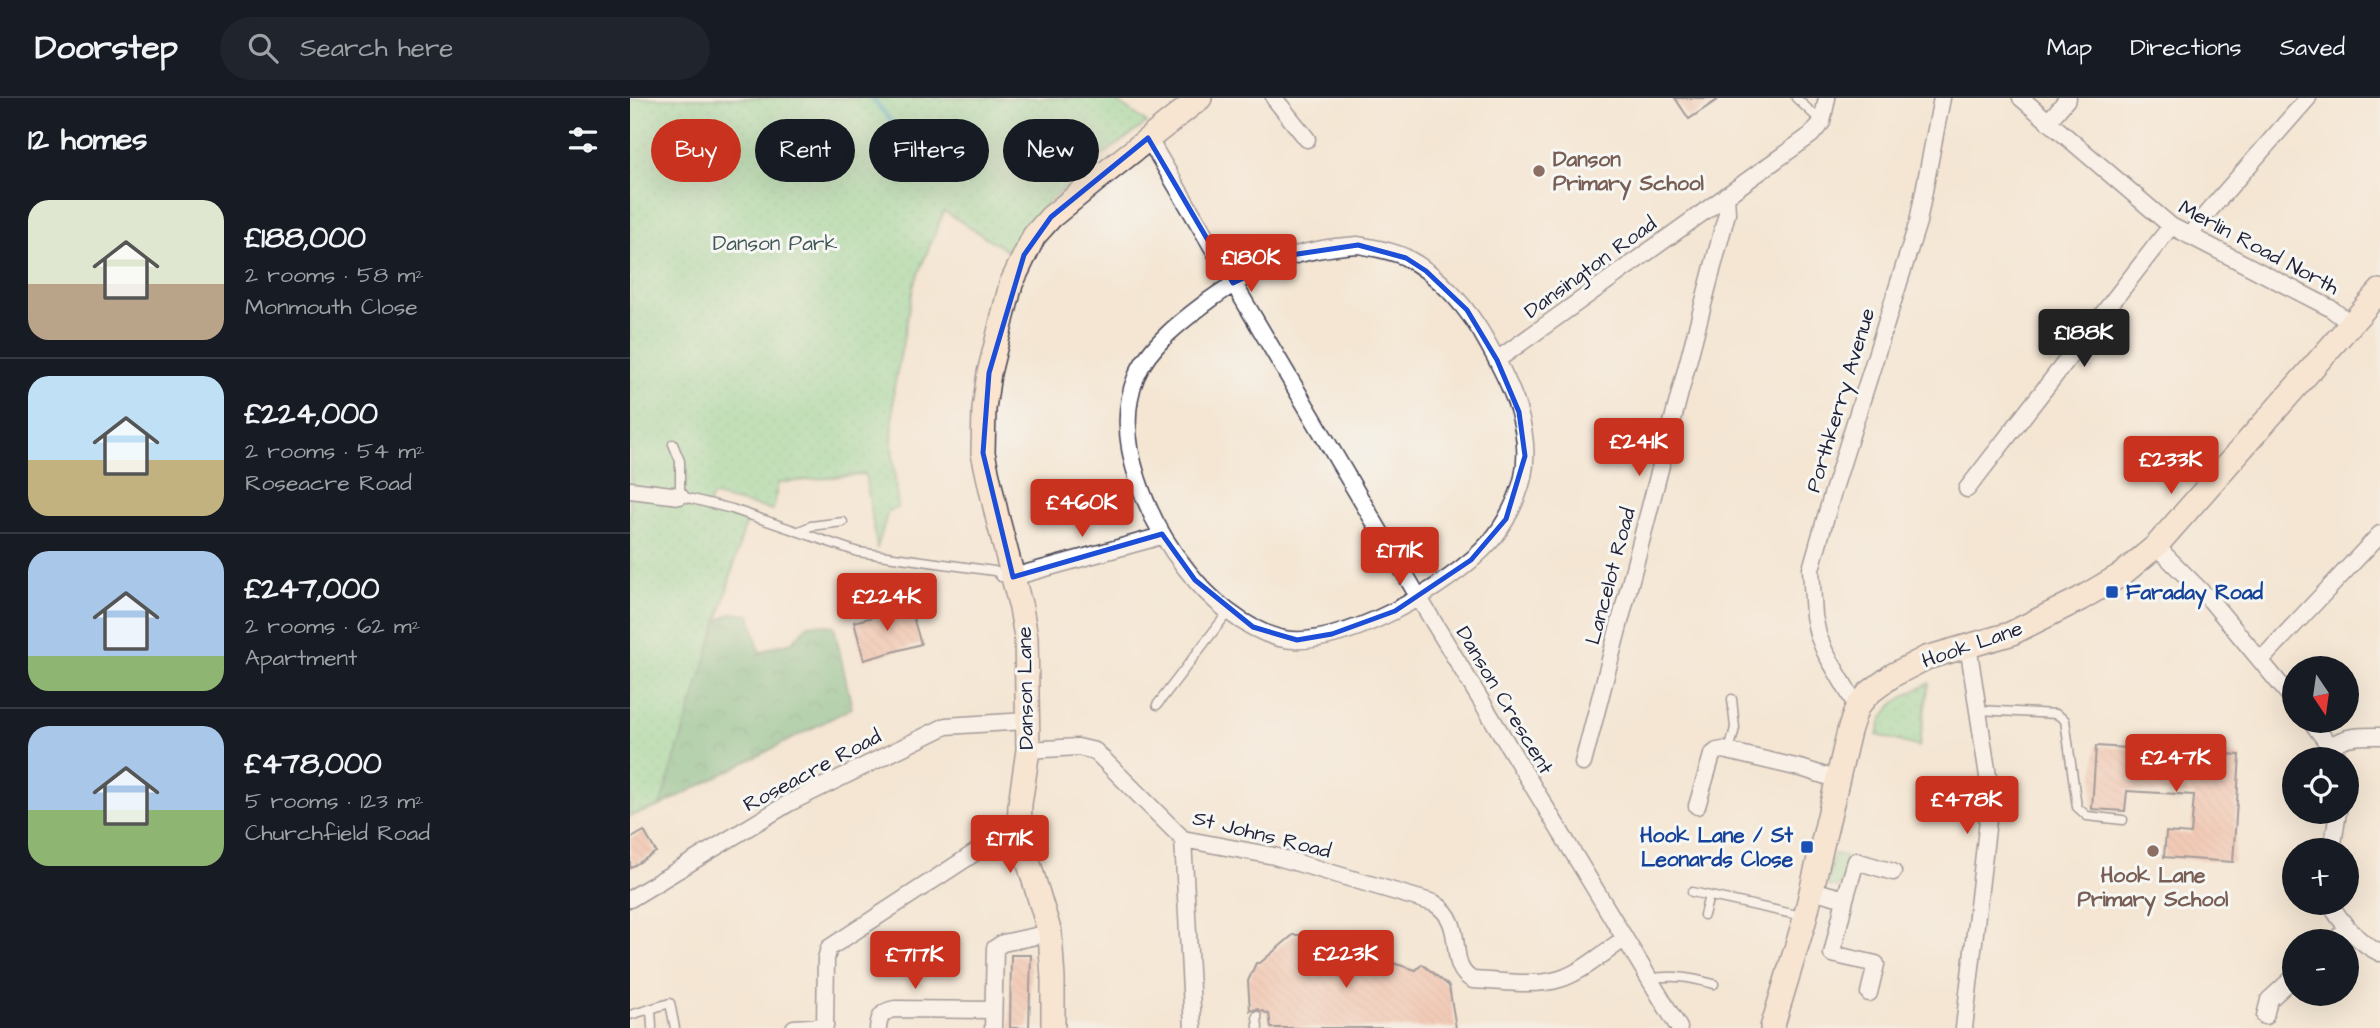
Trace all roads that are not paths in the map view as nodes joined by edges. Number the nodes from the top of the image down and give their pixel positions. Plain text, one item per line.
1 (1200, 98) edge
2 (1274, 98) edge
3 (1796, 98) edge
4 (1827, 98) edge
5 (1942, 98) edge
6 (2021, 98) edge
7 (2068, 98) edge
8 (2308, 98) edge
9 (1822, 122) junction
10 (2048, 122) junction
11 (1149, 138) junction
12 (1307, 139) dead end
13 (1726, 195) junction
14 (2171, 226) junction
15 (2190, 236) junction
16 (1233, 283) junction
17 (2380, 291) edge
18 (2350, 323) junction
19 (1497, 360) junction
20 (673, 444) dead end
21 (1967, 489) dead end
22 (630, 490) edge
23 (680, 496) junction
24 (843, 522) dead end
25 (799, 531) junction
26 (1162, 534) junction
27 (2380, 534) edge
28 (2156, 546) junction
29 (1004, 575) junction
30 (1419, 597) junction
31 (1229, 611) junction
32 (1968, 645) junction
33 (2261, 660) junction
34 (2282, 686) edge
35 (1732, 699) dead end
36 (1157, 705) dead end
37 (1857, 707) junction
38 (1978, 710) junction
39 (1027, 721) junction
40 (2380, 736) edge
41 (2337, 747) edge
42 (1028, 750) junction
43 (1729, 751) junction
44 (1583, 764) dead end
45 (1838, 780) junction
46 (1697, 806) dead end
47 (2123, 820) dead end
48 (1019, 831) junction
49 (1183, 839) junction
50 (1893, 872) dead end
51 (1812, 890) junction
52 (1692, 892) dead end
53 (1709, 896) junction
54 (630, 898) edge
55 (1845, 899) junction
56 (1704, 915) dead end
57 (2339, 915) edge
58 (1805, 916) junction
59 (2348, 928) joint
60 (1049, 933) junction
61 (1624, 939) junction
62 (2380, 953) edge
63 (1650, 979) junction
64 (1714, 984) dead end
65 (2282, 988) edge
66 (1869, 993) dead end
67 (651, 1009) junction
68 (993, 1010) junction
69 (630, 1015) edge
70 (1257, 1016) dead end
71 (2265, 1016) dead end
72 (652, 1027) edge
73 (825, 1027) edge
74 (675, 1028) edge
75 (794, 1028) edge
76 (878, 1028) edge
77 (993, 1028) edge
78 (1053, 1028) edge
79 (1193, 1028) edge
80 (1258, 1028) edge
81 (1679, 1028) edge
82 (1772, 1028) edge
83 (1964, 1028) edge

1 - 11 street, Danson Lane
2 - 12 street
3 - 9 lane
4 - 9 street
5 - 37 street, Porthkerry Avenue
6 - 10 street, Merlin Road North
7 - 10 street
8 - 15 street
9 - 13 street, Dansington Road
10 - 14 street, Merlin Road North
11 - 16 street, Danson Crescent
11 - 29 street, Danson Lane
13 - 19 street, Dansington Road
13 - 44 street, Lancelot Road
14 - 15 street, Merlin Road North
14 - 21 street
15 - 18 street, Merlin Road North
16 - 19 street
16 - 26 street
16 - 30 street, Danson Crescent
17 - 18 street, Hook Lane
18 - 28 street, Hook Lane
19 - 30 street
20 - 23 lane
22 - 23 street
23 - 25 lane
24 - 25 lane
25 - 29 lane
26 - 29 street
26 - 31 street
27 - 33 street
28 - 32 street, Hook Lane
28 - 33 street
29 - 39 street, Danson Lane
30 - 31 street
30 - 61 street, Danson Crescent
31 - 36 lane
32 - 37 street, Hook Lane
32 - 38 street
33 - 34 street
35 - 43 lane
37 - 45 street
38 - 47 lane
38 - 83 street
39 - 42 street, Danson Lane
39 - 54 street, Roseacre Road
40 - 41 street
42 - 48 street, Danson Lane
42 - 49 street, St Johns Road
43 - 45 street
43 - 46 street
45 - 51 street
48 - 60 street, Danson Lane
48 - 73 street
49 - 61 street, St Johns Road
49 - 79 street
50 - 55 street
51 - 55 street
51 - 58 street
52 - 53 lane
53 - 56 lane
53 - 58 lane
55 - 66 street
57 - 59 street
58 - 82 street
59 - 62 street
60 - 68 street
60 - 78 street, Danson Lane
61 - 63 street, Danson Crescent
63 - 64 lane
63 - 81 street, Danson Crescent
65 - 71 street
67 - 69 lane
67 - 72 lane
67 - 74 lane
68 - 76 street
68 - 77 street
70 - 80 lane
73 - 75 street

